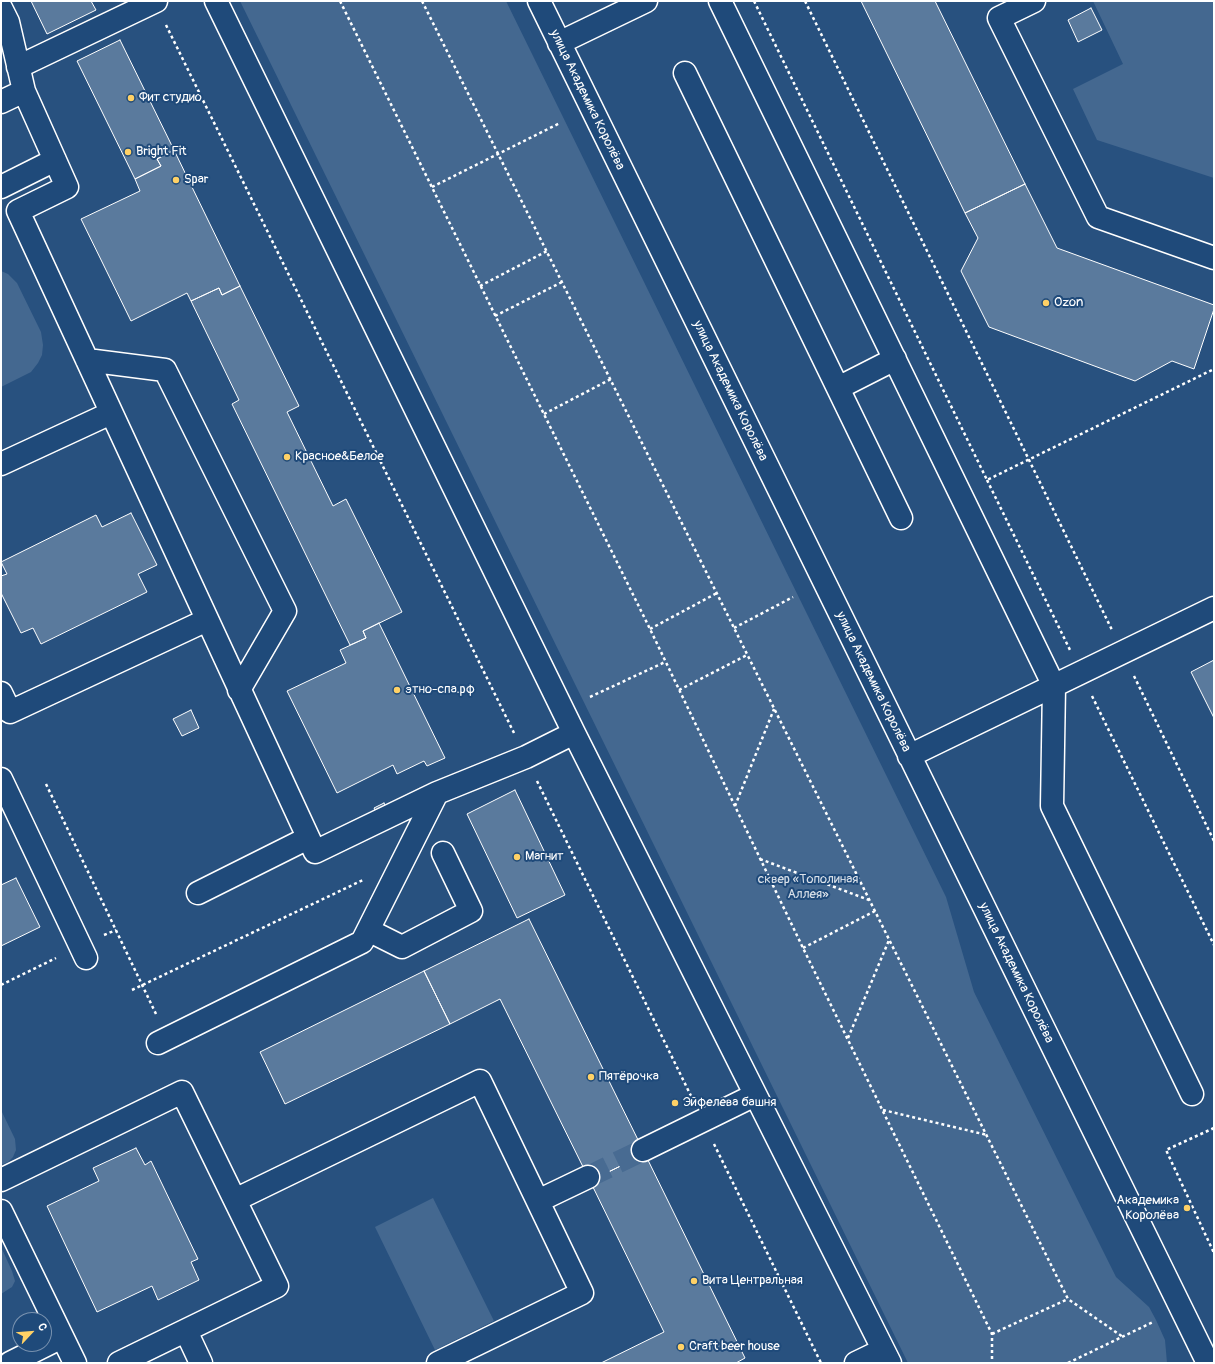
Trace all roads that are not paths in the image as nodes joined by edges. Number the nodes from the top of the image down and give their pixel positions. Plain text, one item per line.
1 (155, 1) edge
2 (216, 1) edge
3 (539, 1) edge
4 (646, 1) edge
5 (720, 1) edge
6 (1034, 1) edge
7 (3, 18) edge
8 (559, 43) junction
9 (18, 67) junction
10 (684, 73) dead end
11 (24, 92) junction
12 (1, 102) edge
13 (55, 160) junction
14 (1, 187) edge
15 (1214, 258) edge
16 (895, 359) junction
17 (87, 360) junction
18 (838, 388) junction
19 (111, 413) junction
20 (1, 464) edge
21 (901, 518) dead end
22 (1214, 608) edge
23 (208, 620) junction
24 (1054, 686) junction
25 (240, 690) junction
26 (1, 693) edge
27 (574, 734) junction
28 (909, 756) junction
29 (1, 779) edge
30 (436, 793) junction
31 (308, 838) junction
32 (443, 853) dead end
33 (198, 893) dead end
34 (368, 930) junction
35 (86, 958) dead end
36 (163, 1040) road end
37 (1192, 1094) dead end
38 (755, 1095) junction
39 (643, 1150) tunnel mouth
40 (588, 1177) tunnel mouth
41 (1, 1180) edge
42 (235, 1200) junction
43 (538, 1201) junction
44 (1, 1211) edge
45 (186, 1331) junction
46 (62, 1338) junction
47 (886, 1357) edge
48 (10, 1363) edge
49 (75, 1363) edge
50 (119, 1363) edge
51 (201, 1363) edge
52 (438, 1363) edge
53 (856, 1363) edge
54 (1208, 1363) edge

1 - 9 street
2 - 27 street
3 - 8 street, улица Академика Королёва
4 - 8 street
5 - 16 street
6 - 15 street
7 - 9 street
8 - 28 street, улица Академика Королёва
9 - 11 street
10 - 18 street
11 - 12 street
11 - 13 street
13 - 14 street
13 - 17 street
16 - 18 street
16 - 24 street
17 - 19 street
17 - 25 street
18 - 21 street
19 - 20 street
19 - 23 street
22 - 24 street
23 - 25 street
23 - 26 street
24 - 28 street
24 - 37 street
25 - 31 street
27 - 30 street
27 - 38 street
28 - 54 street, улица Академика Королёва
29 - 35 street
30 - 31 street
30 - 34 street
31 - 33 street
32 - 34 street
34 - 36 street
38 - 39 street
38 - 47 street
40 - 43 street
41 - 42 street
42 - 43 street
42 - 45 street
43 - 52 street
44 - 46 street
45 - 50 street
45 - 51 street
46 - 48 street
46 - 49 street
47 - 53 street

